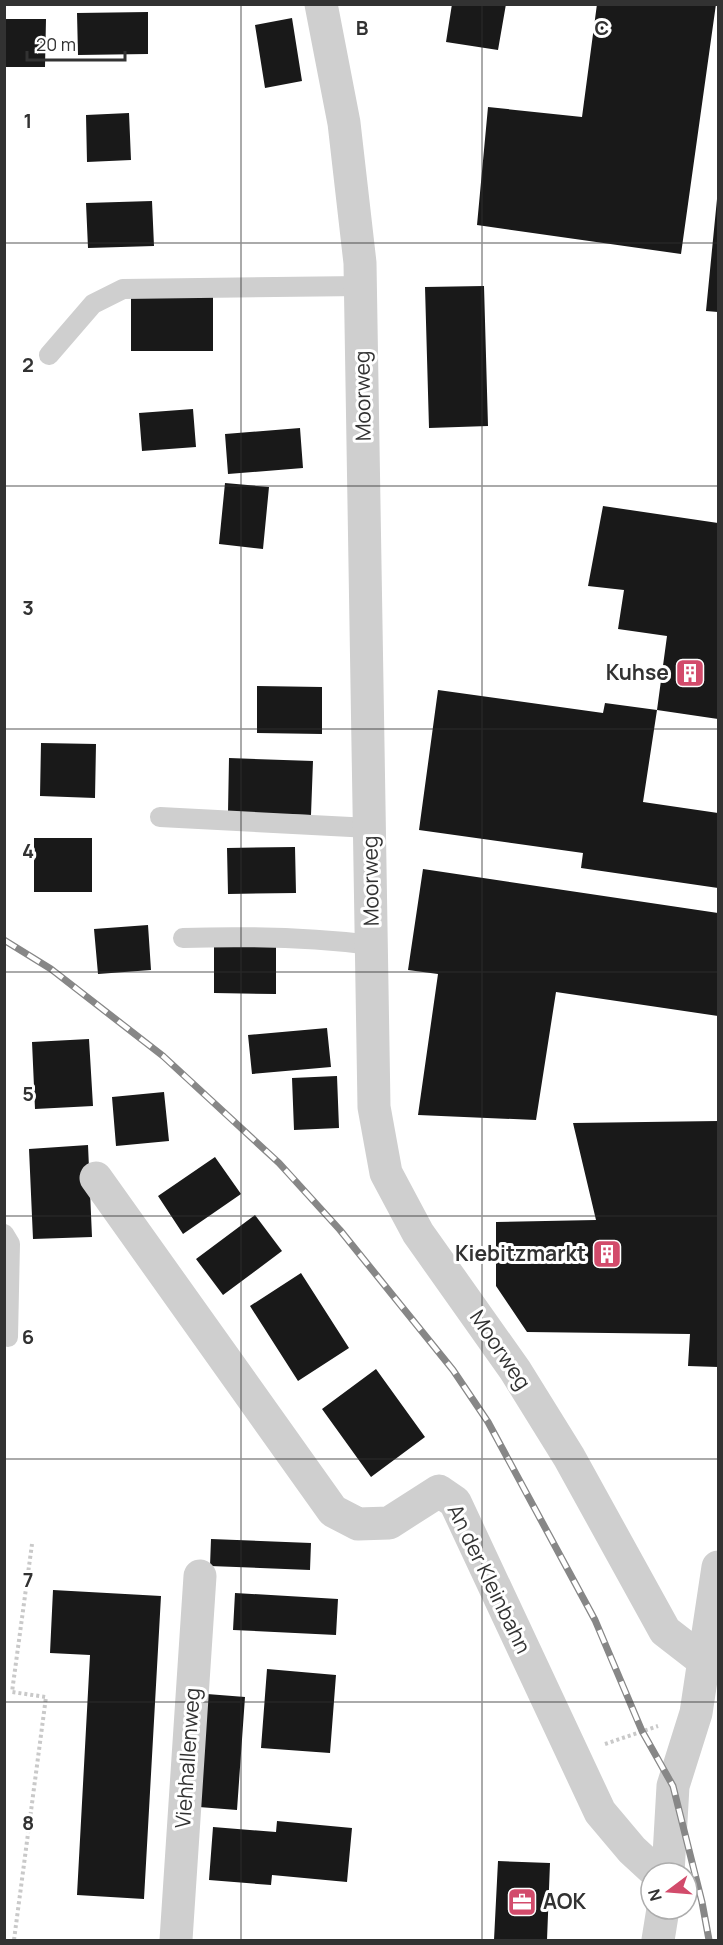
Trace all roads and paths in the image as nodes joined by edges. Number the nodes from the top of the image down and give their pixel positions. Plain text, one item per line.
1 (321, 4) edge
2 (361, 286) junction
3 (49, 355) dead end
4 (160, 817) dead end
5 (370, 828) junction
6 (183, 938) dead end
7 (372, 945) junction
8 (96, 1178) dead end
9 (4, 1234) edge
10 (8, 1337) dead end
11 (32, 1544) dead end
12 (718, 1567) edge
13 (200, 1576) dead end
14 (712, 1662) edge
15 (696, 1713) junction
16 (574, 1756) junction
17 (644, 1861) edge
18 (669, 1861) edge
19 (661, 1921) edge
20 (14, 1941) edge
21 (176, 1941) edge
22 (658, 1941) edge

1 - 2 street, Moorweg
2 - 3 lane
2 - 5 street, Moorweg
4 - 5 lane
5 - 7 street, Moorweg
6 - 7 lane
7 - 14 street, Moorweg
8 - 16 street, An der Kleinbahn
9 - 10 lane
11 - 20 path
12 - 14 street
13 - 21 street, Viehhallenweg
14 - 15 street
15 - 16 path
15 - 18 street
16 - 17 street, An der Kleinbahn
19 - 22 street

